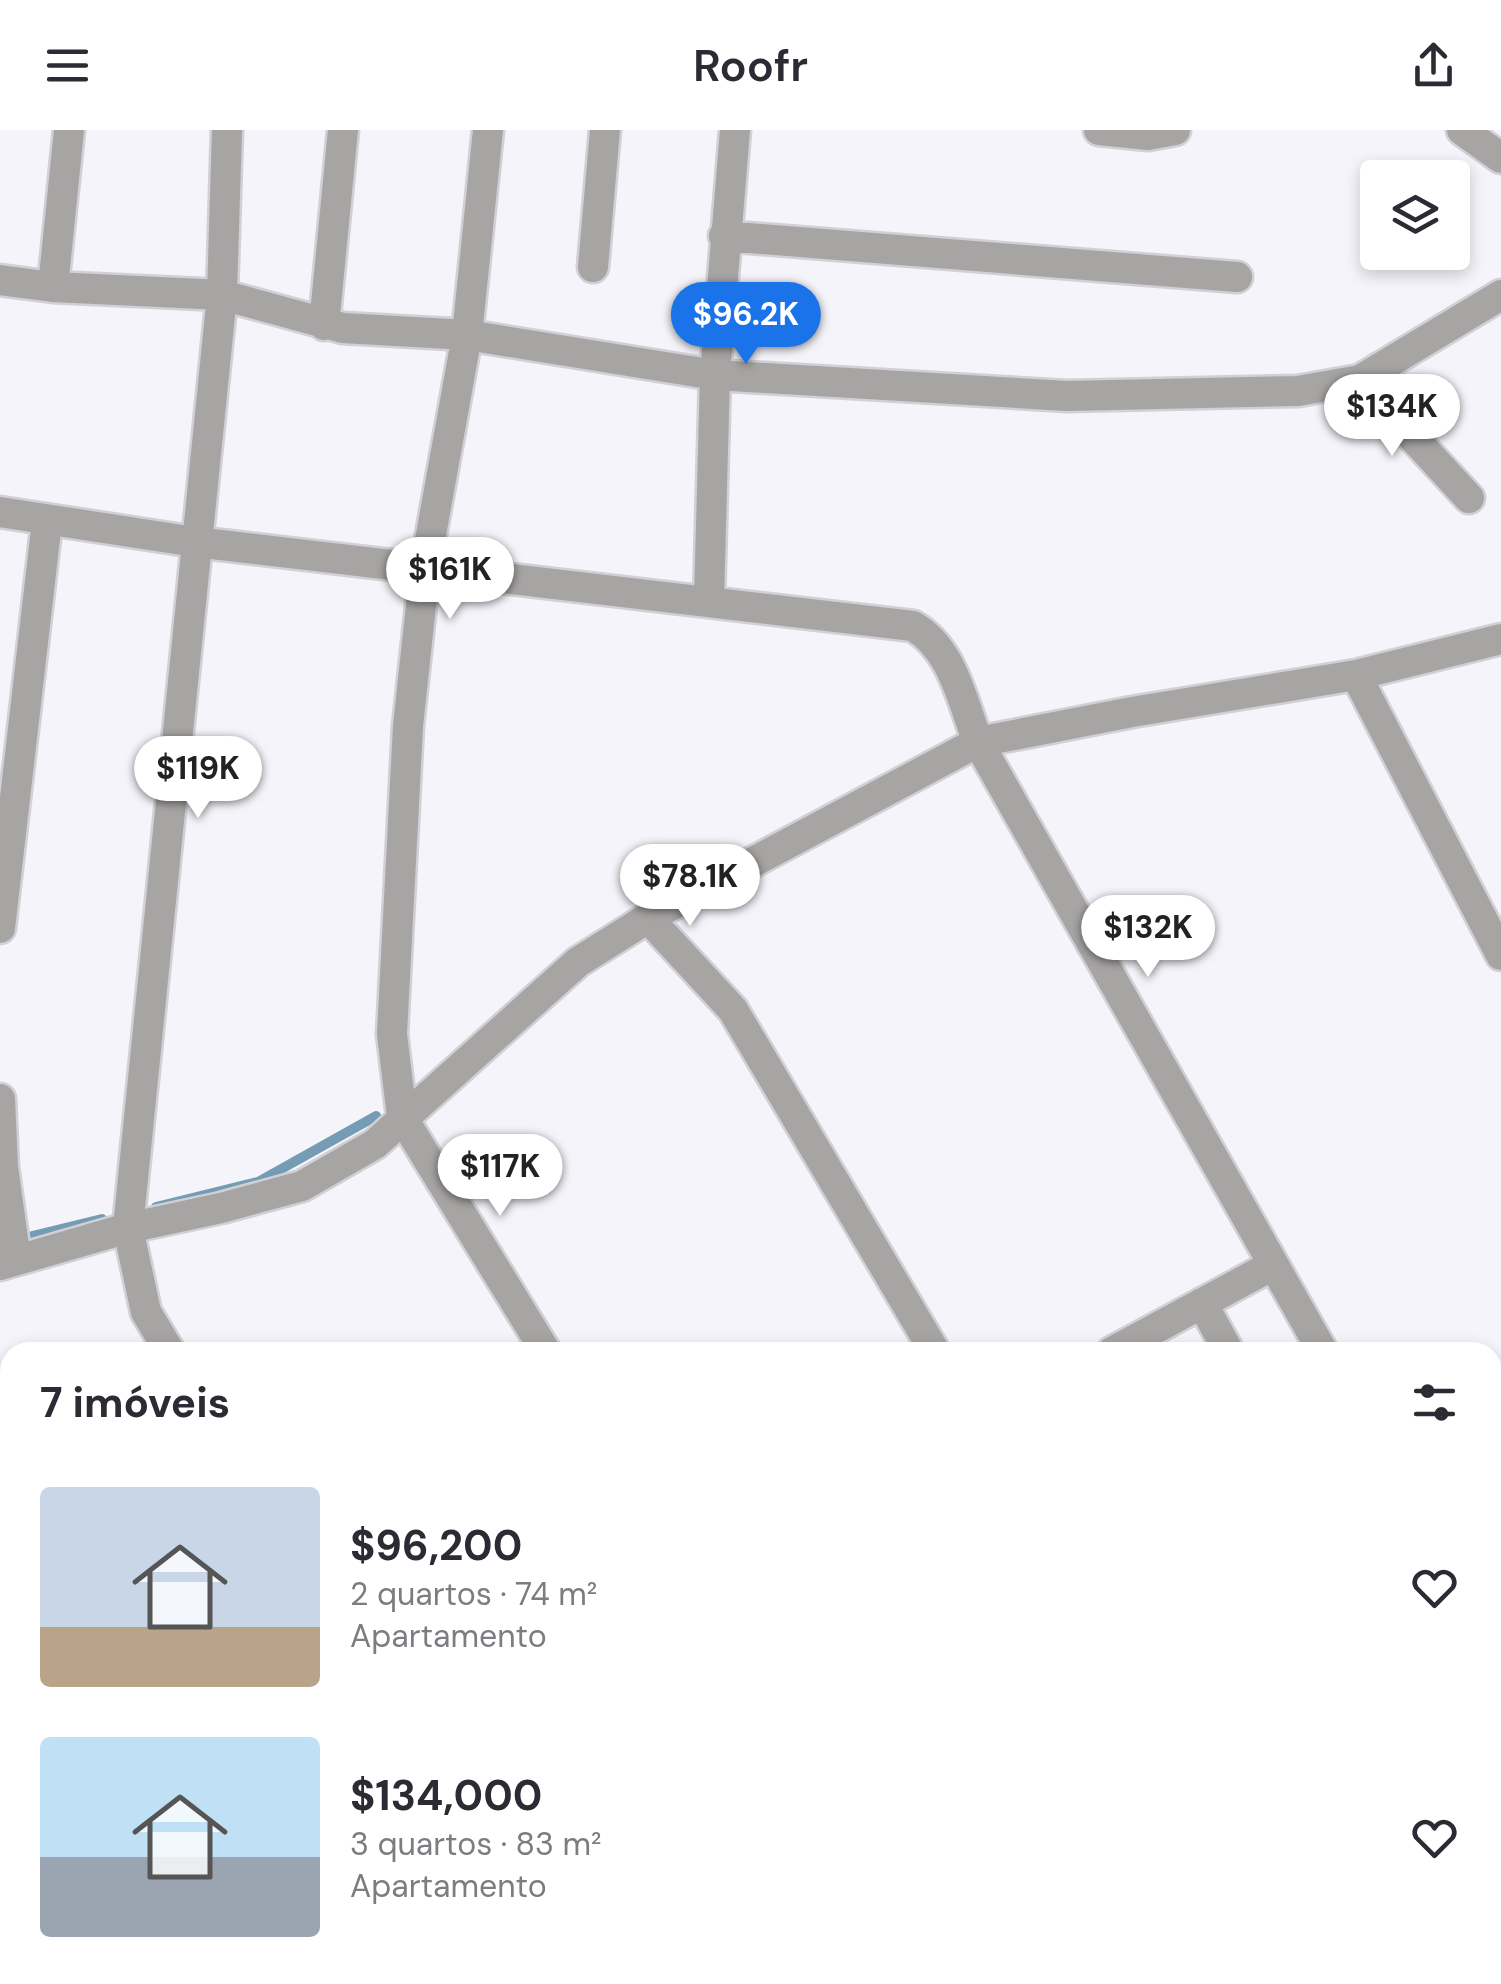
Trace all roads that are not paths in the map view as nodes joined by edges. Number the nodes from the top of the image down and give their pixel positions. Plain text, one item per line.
1 (69, 130) edge
2 (227, 130) edge
3 (343, 130) edge
4 (488, 130) edge
5 (606, 130) edge
6 (735, 130) edge
7 (1099, 130) edge
8 (1175, 130) edge
9 (1462, 130) edge
10 (1501, 158) edge
11 (724, 236) junction
12 (593, 267) dead end
13 (1236, 277) dead end
14 (0, 280) edge
15 (53, 288) junction
16 (1501, 295) edge
17 (222, 296) junction
18 (324, 324) junction
19 (466, 335) junction
20 (715, 375) junction
21 (1360, 380) junction
22 (1469, 498) dead end
23 (0, 512) edge
24 (47, 520) junction
25 (195, 542) junction
26 (426, 568) junction
27 (709, 601) junction
28 (1501, 638) edge
29 (1356, 675) junction
30 (978, 742) junction
31 (648, 918) junction
32 (0, 928) edge
33 (1501, 955) edge
34 (0, 1099) edge
35 (402, 1117) junction
36 (128, 1228) junction
37 (8, 1262) edge
38 (1274, 1265) junction
39 (1202, 1304) junction
40 (164, 1342) edge
41 (540, 1342) edge
42 (929, 1342) edge
43 (1131, 1342) edge
44 (1223, 1342) edge
45 (1316, 1342) edge

1 - 15 street
2 - 17 street
3 - 18 street
4 - 19 street
5 - 12 street
6 - 11 street
7 - 8 street
9 - 10 street
11 - 13 street
11 - 20 street
14 - 15 street
15 - 17 street
16 - 21 street
17 - 18 street
17 - 25 street
18 - 19 street
19 - 20 street
19 - 26 street
20 - 21 street
20 - 27 street
21 - 22 street
23 - 24 street
24 - 25 street
24 - 32 street
25 - 26 street
25 - 36 street
26 - 27 street
26 - 35 street
27 - 30 street
28 - 29 street
29 - 30 street
29 - 33 street
30 - 31 street
30 - 38 street
31 - 35 street
31 - 42 street
34 - 37 street
35 - 36 street
35 - 41 street
36 - 37 street
36 - 40 street
38 - 39 street
38 - 45 street
39 - 43 street
39 - 44 street

